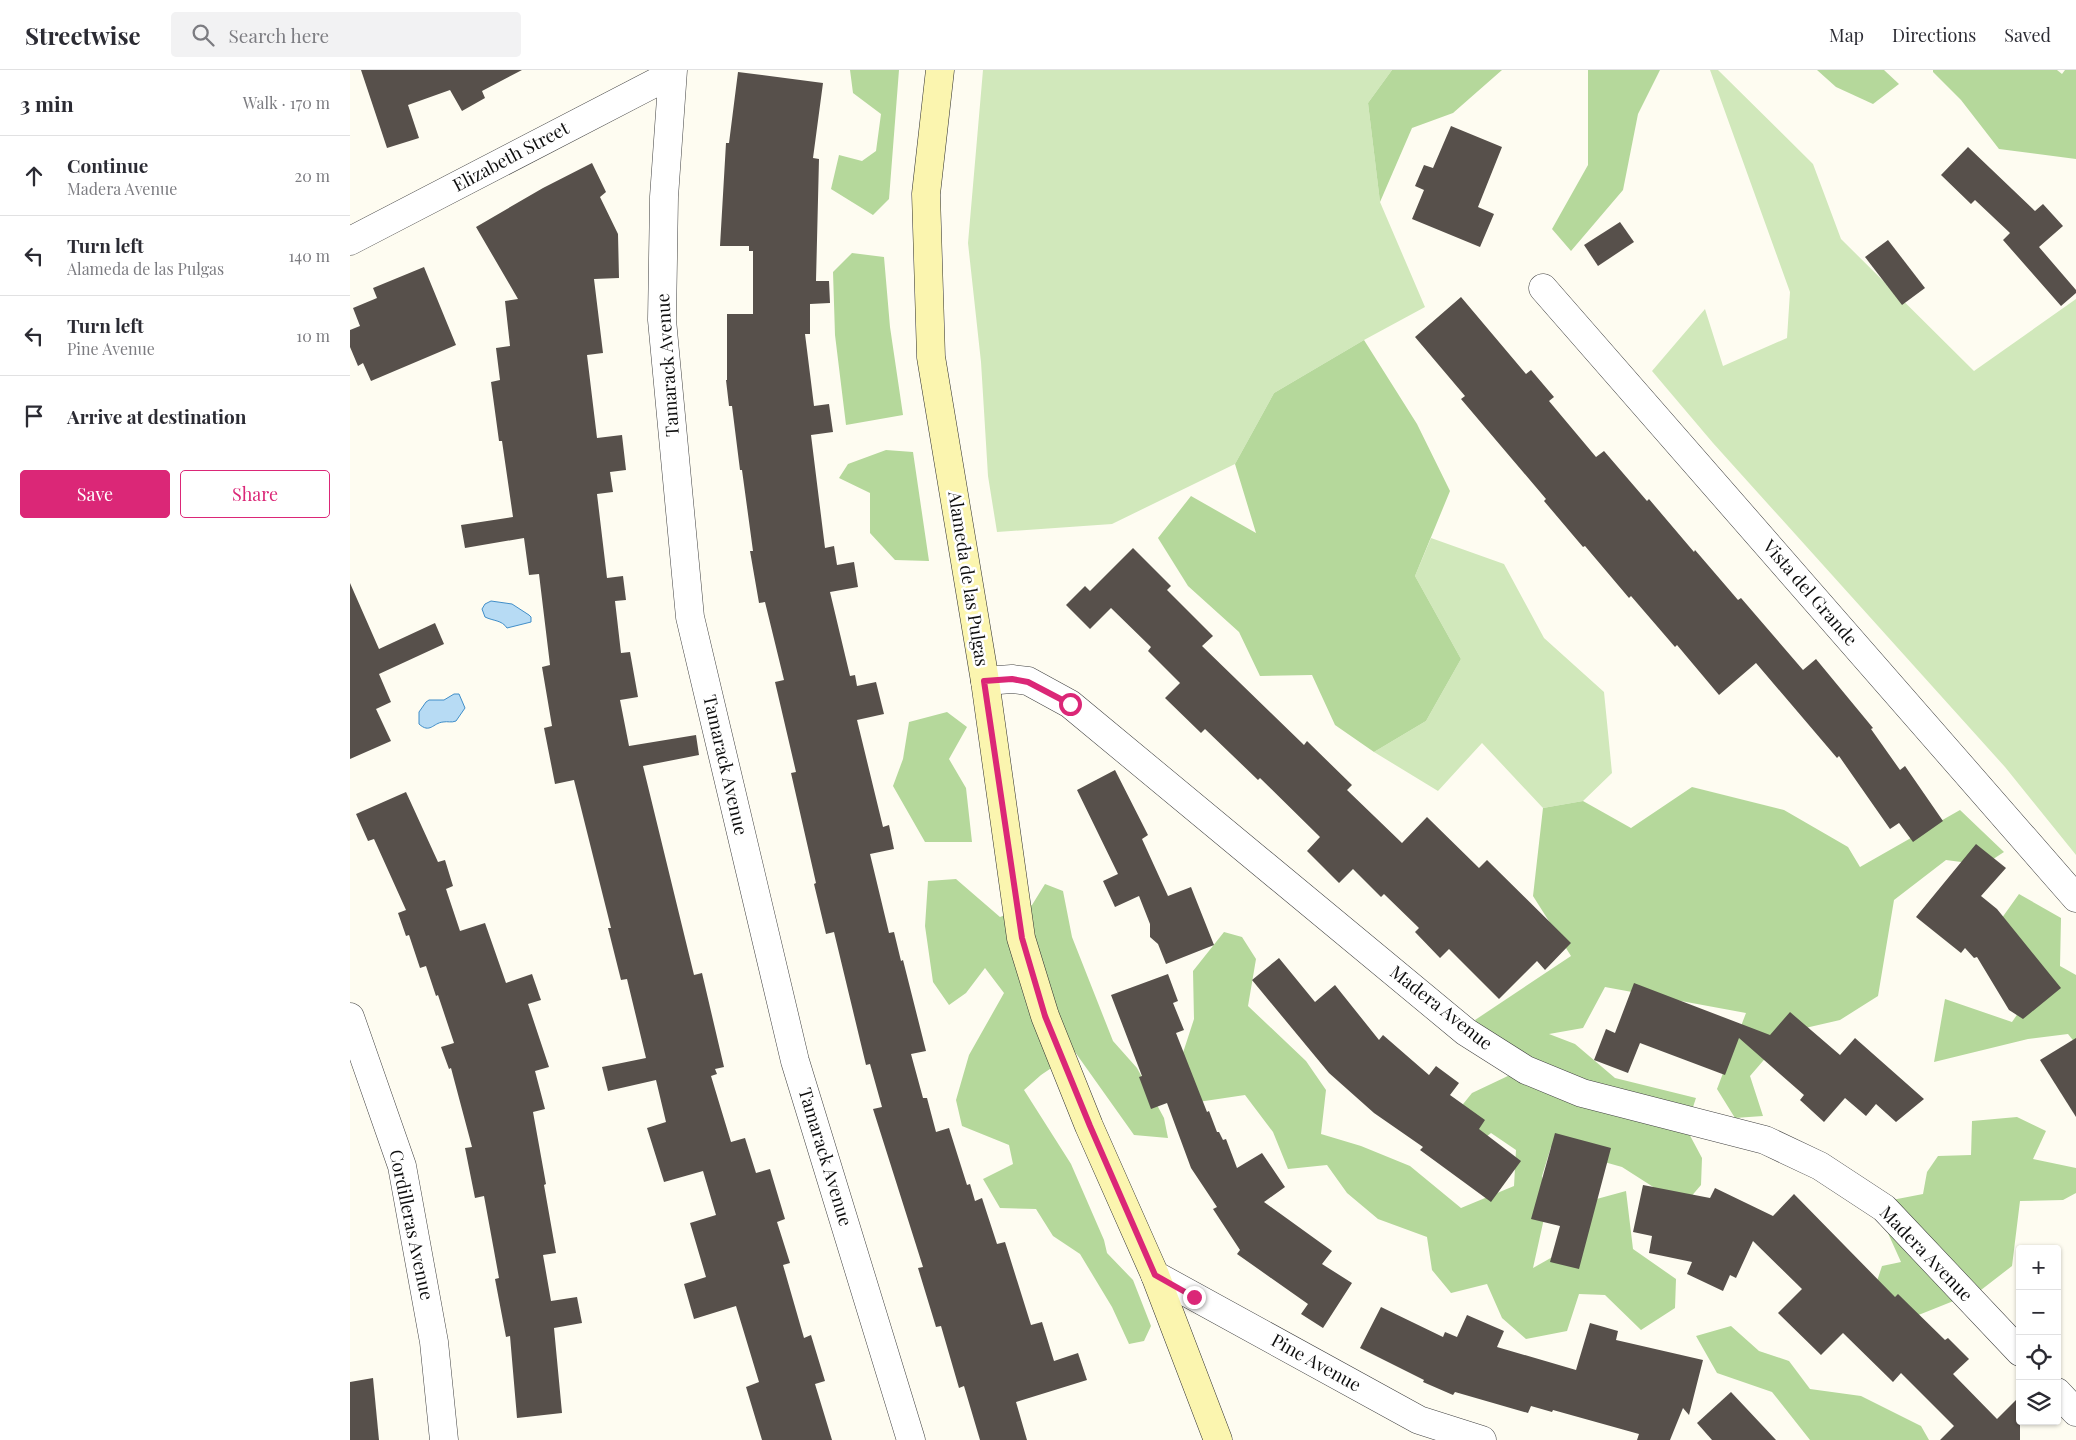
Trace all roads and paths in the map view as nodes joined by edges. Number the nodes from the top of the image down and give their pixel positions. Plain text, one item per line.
1 (940, 70) edge
2 (673, 72) edge
3 (353, 231) edge
4 (1543, 288) dead end
5 (984, 681) junction
6 (2076, 898) edge
7 (350, 1017) edge
8 (1155, 1275) junction
9 (2016, 1348) edge
10 (2061, 1396) edge
11 (2076, 1412) edge
12 (444, 1440) edge
13 (911, 1440) edge
14 (1218, 1440) edge
15 (1482, 1440) edge

1 - 5 main road, Alameda de las Pulgas
2 - 3 street, Elizabeth Street
2 - 13 street, Tamarack Avenue
4 - 6 street, Vista del Grande
5 - 8 main road, Alameda de las Pulgas
5 - 9 street, Madera Avenue
7 - 12 street, Cordilleras Avenue
8 - 14 main road, Alameda de las Pulgas
8 - 15 street, Pine Avenue
10 - 11 street

